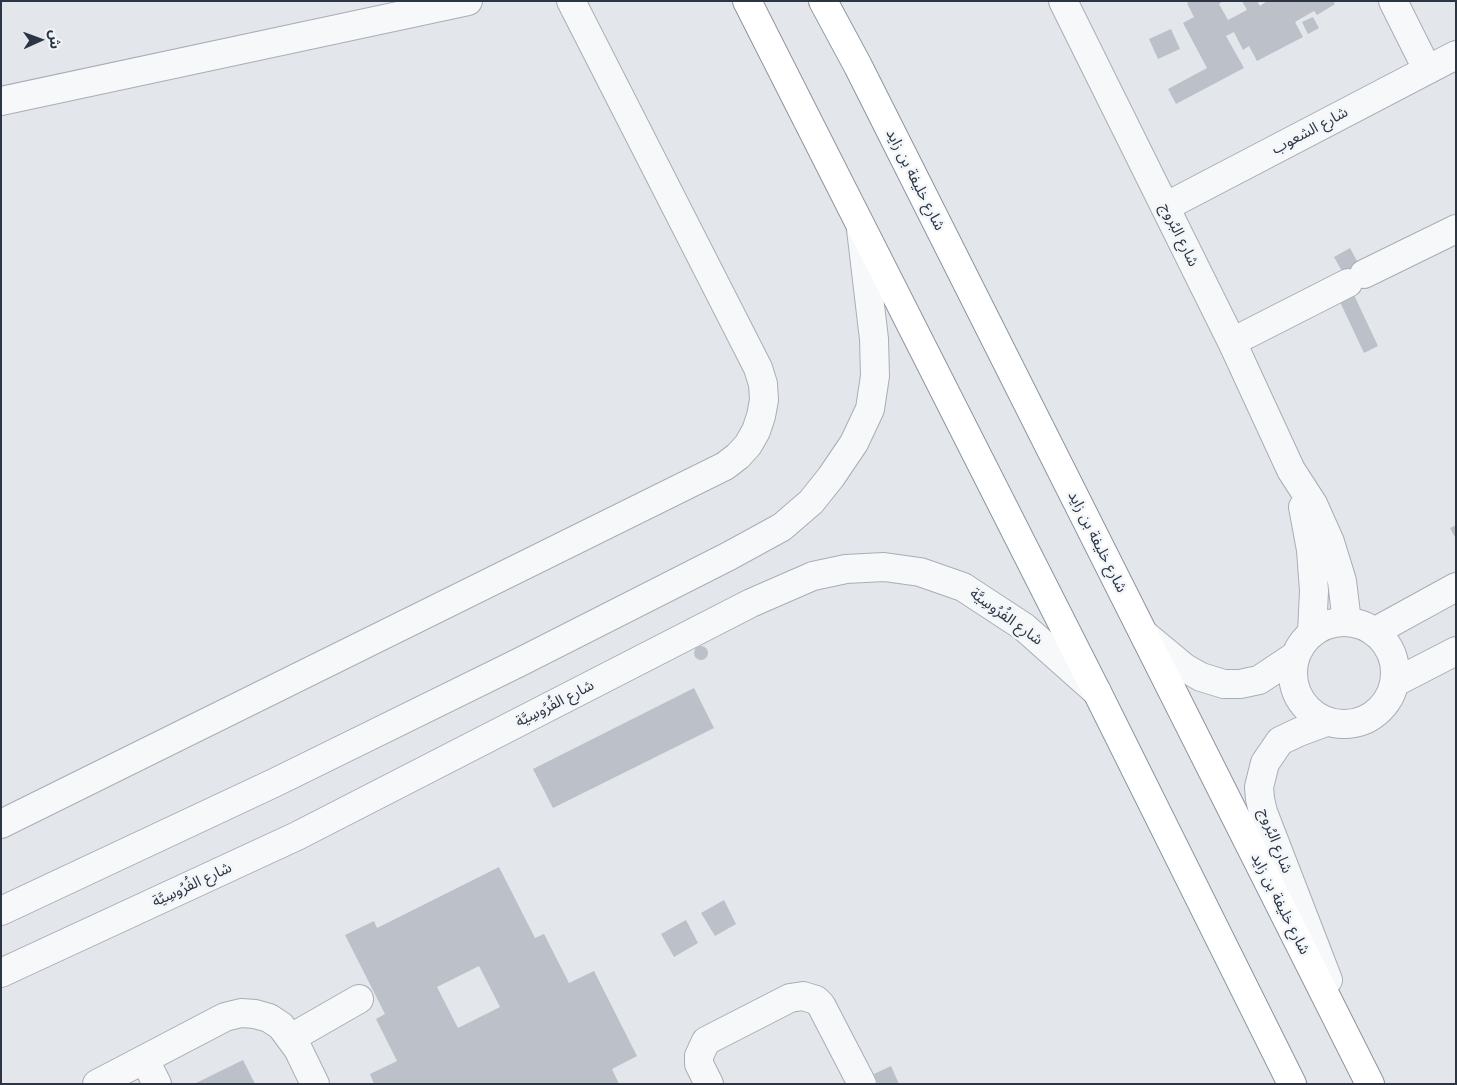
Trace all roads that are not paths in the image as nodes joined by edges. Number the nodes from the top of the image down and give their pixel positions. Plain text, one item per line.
1 (468, 1) edge
2 (571, 1) edge
3 (748, 1) edge
4 (823, 1) edge
5 (1063, 1) edge
6 (1393, 1) edge
7 (1456, 55) edge
8 (1427, 70) junction
9 (1, 101) edge
10 (1165, 207) junction
11 (861, 223) junction
12 (1456, 229) edge
13 (1232, 342) junction
14 (1291, 470) junction
15 (1456, 588) edge
16 (1347, 622) junction
17 (1374, 632) junction
18 (1312, 633) junction
19 (1144, 634) junction
20 (1456, 652) edge
21 (1295, 656) junction
22 (1394, 683) junction
23 (1098, 694) junction
24 (1326, 722) junction
25 (1, 824) edge
26 (1, 911) edge
27 (1, 973) edge
28 (359, 999) dead end
29 (291, 1038) junction
30 (1351, 1045) junction
31 (145, 1060) junction
32 (97, 1084) edge
33 (157, 1084) edge
34 (315, 1084) edge
35 (709, 1084) edge
36 (862, 1084) edge
37 (1292, 1084) edge
38 (1370, 1084) edge

1 - 9 street
2 - 25 street
3 - 11 highway
4 - 19 highway, شارع خليفة بن زايد
5 - 10 street, شارع البُروج
6 - 8 street
7 - 8 street, شارع الشعوب
8 - 10 street, شارع الشعوب
10 - 13 street, شارع البُروج
11 - 23 highway
11 - 26 street
12 - 13 street
13 - 14 street, شارع البُروج
14 - 16 street, شارع البُروج
14 - 18 street, شارع البُروج
15 - 17 street
16 - 17 street
16 - 18 street
17 - 22 street
18 - 21 street
19 - 21 street
19 - 30 highway, شارع خليفة بن زايد
20 - 22 street
21 - 24 street
22 - 24 street
23 - 27 street, شارع الفُرُوسِيَّة
23 - 37 highway
24 - 30 street, شارع البُروج
28 - 29 street
29 - 31 street
29 - 34 street
30 - 38 highway, شارع خليفة بن زايد
31 - 32 street
31 - 33 street
35 - 36 street

